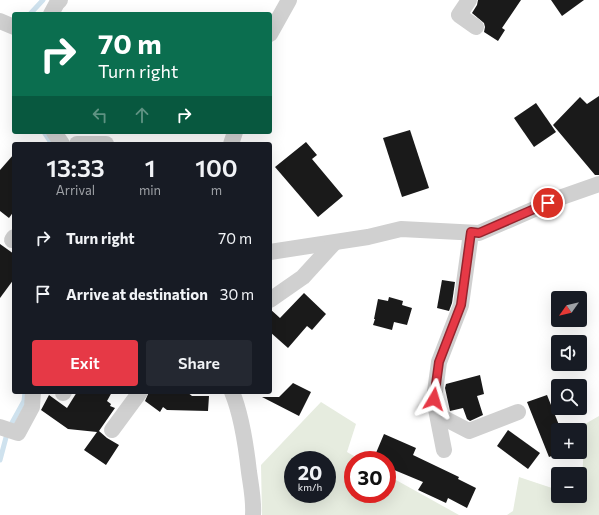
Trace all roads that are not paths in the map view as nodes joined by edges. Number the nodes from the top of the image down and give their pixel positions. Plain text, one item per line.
1 (60, 0) edge
2 (289, 0) edge
3 (469, 0) edge
4 (52, 12) edge
5 (0, 21) edge
6 (12, 26) edge
7 (476, 27) dead end
8 (272, 30) edge
9 (599, 184) edge
10 (471, 232) junction
11 (334, 243) junction
12 (272, 252) edge
13 (272, 299) edge
14 (33, 394) edge
15 (139, 394) edge
16 (233, 394) edge
17 (518, 412) dead end
18 (438, 415) junction
19 (0, 427) edge
20 (112, 430) dead end
21 (444, 450) dead end
22 (253, 515) edge

1 - 4 street
2 - 8 street
3 - 7 street
5 - 6 street
9 - 10 street
10 - 11 street
10 - 18 street
11 - 12 street
11 - 13 street
14 - 19 street
15 - 20 street
16 - 22 street
17 - 18 street
18 - 21 street

